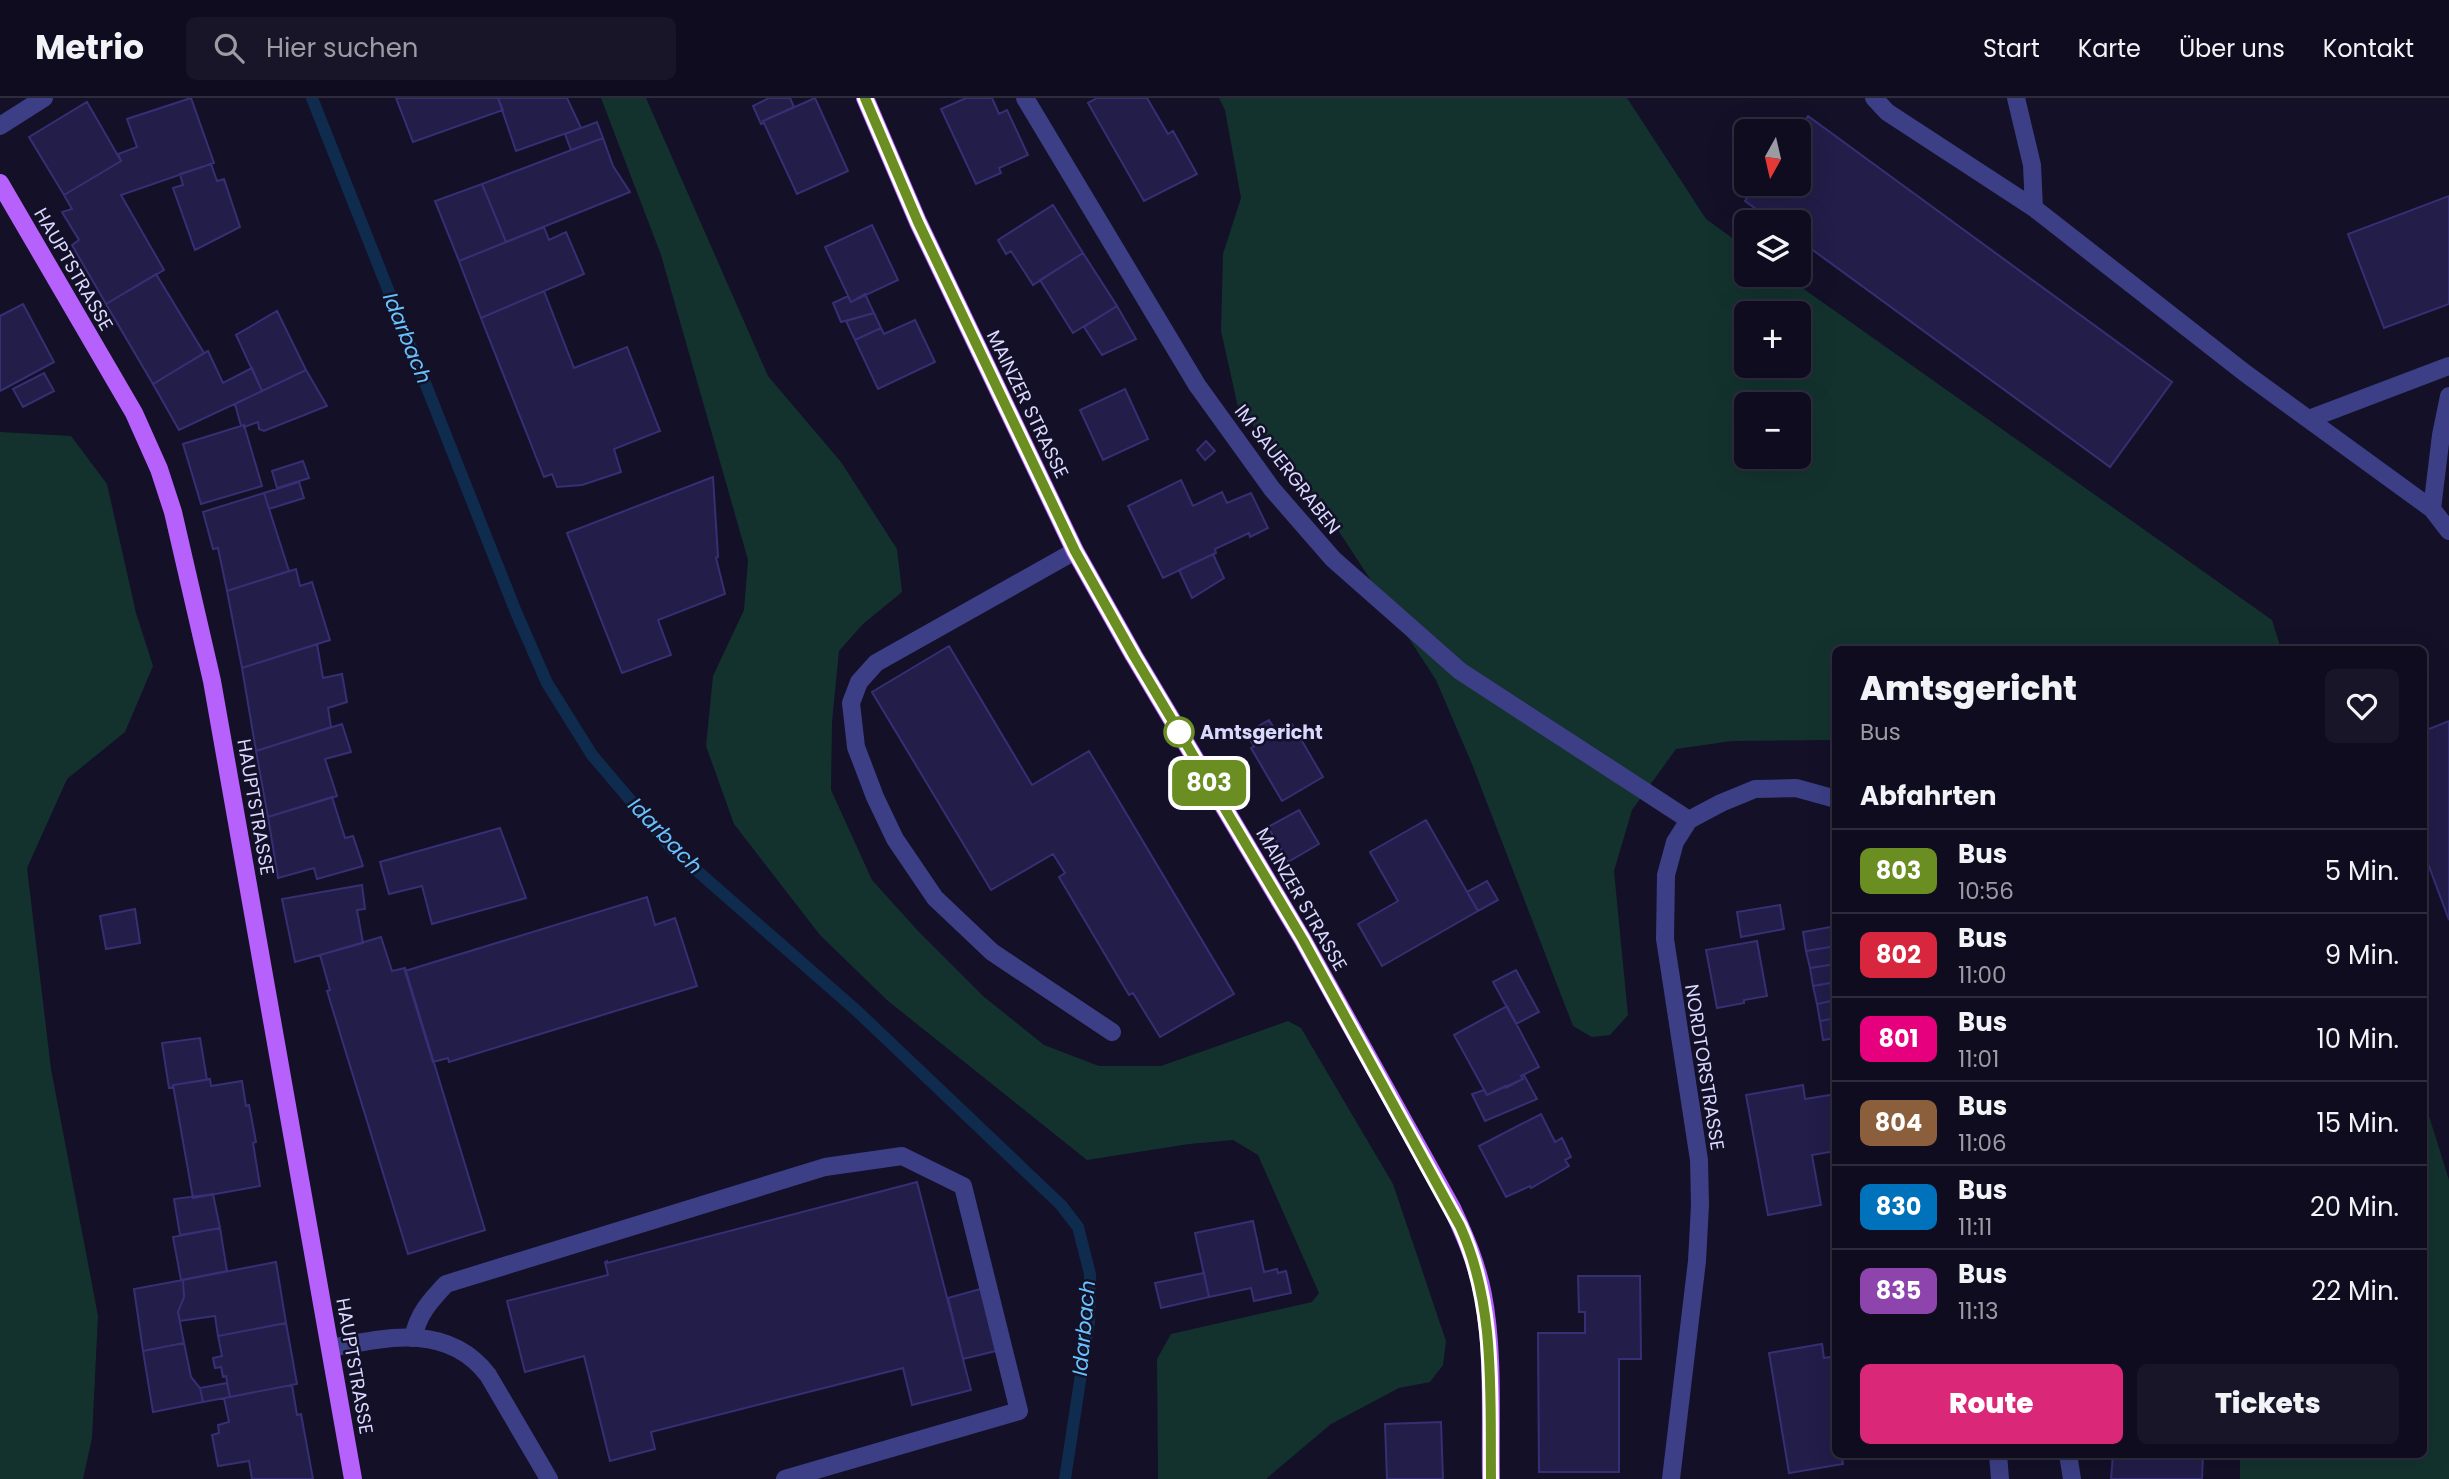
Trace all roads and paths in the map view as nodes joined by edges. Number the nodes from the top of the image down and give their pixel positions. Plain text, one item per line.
1 (44, 98) edge
2 (865, 98) edge
3 (1025, 98) edge
4 (1874, 98) edge
5 (2016, 98) edge
6 (0, 126) edge
7 (0, 183) edge
8 (2034, 208) junction
9 (2449, 366) edge
10 (2449, 396) edge
11 (2309, 419) junction
12 (2432, 509) junction
13 (2449, 531) edge
14 (1075, 551) junction
15 (1832, 798) edge
16 (1689, 820) junction
17 (1112, 1032) dead end
18 (413, 1338) junction
19 (331, 1348) junction
20 (1998, 1458) edge
21 (2069, 1458) edge
22 (354, 1479) edge
23 (549, 1479) edge
24 (785, 1479) edge
25 (1491, 1479) edge
26 (1671, 1479) edge
27 (2000, 1479) edge
28 (2072, 1479) edge

1 - 6 street
2 - 14 main road, MAINZER STRASSE
3 - 16 street, IM SAUERGRABEN
4 - 8 street
5 - 8 street
7 - 19 main road, HAUPTSTRASSE
8 - 11 street
9 - 11 street
10 - 12 street
11 - 12 street
12 - 13 street
14 - 17 street
14 - 25 main road, MAINZER STRASSE
15 - 16 street
16 - 26 street, NORDTORSTRASSE
18 - 19 street
18 - 23 street
18 - 24 street
19 - 22 main road, HAUPTSTRASSE
20 - 27 street
21 - 28 street

